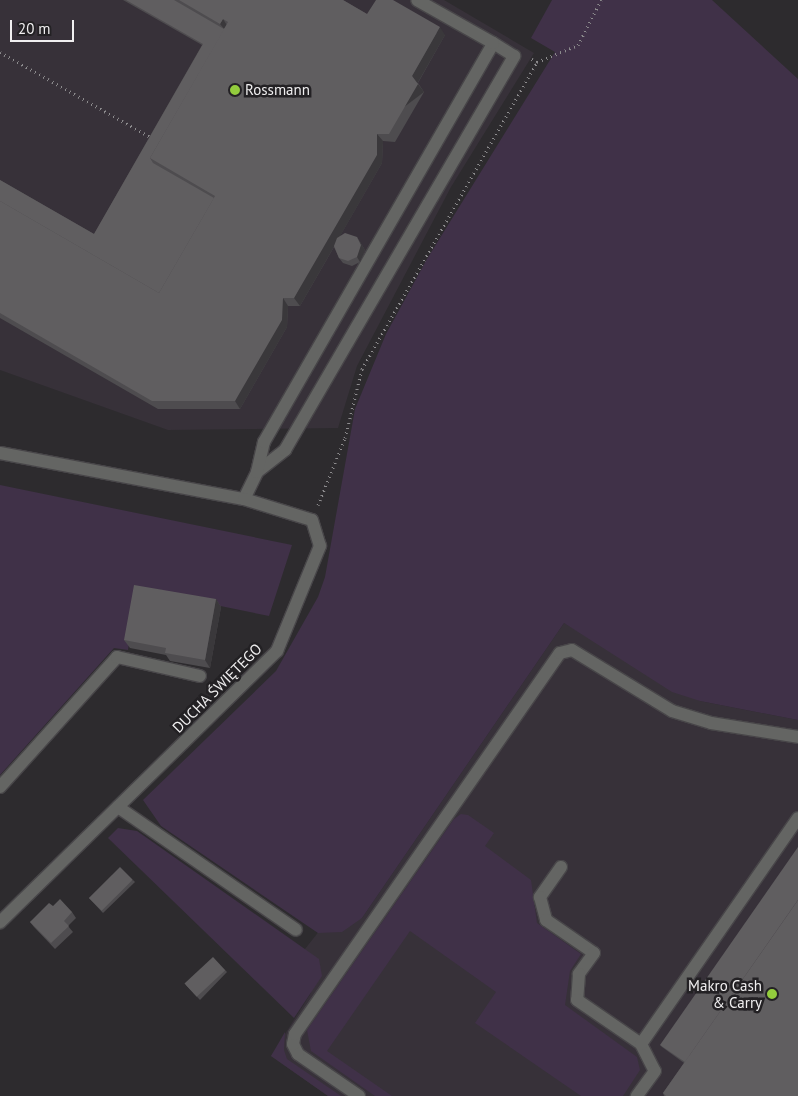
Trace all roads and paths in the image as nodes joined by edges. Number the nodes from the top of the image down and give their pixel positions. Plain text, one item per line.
1 (417, 0) edge
2 (601, 0) edge
3 (493, 43) junction
4 (0, 52) edge
5 (514, 56) junction
6 (537, 62) junction
7 (159, 142) edge
8 (0, 453) edge
9 (257, 472) junction
10 (244, 500) junction
11 (312, 520) junction
12 (200, 676) edge
13 (798, 737) edge
14 (0, 787) edge
15 (118, 807) junction
16 (798, 818) edge
17 (561, 867) dead end
18 (0, 922) edge
19 (296, 930) dead end
20 (640, 1044) junction
21 (359, 1096) edge
22 (637, 1096) edge

1 - 3 street
2 - 6 path
3 - 5 street
3 - 9 street
4 - 7 path
5 - 6 path
5 - 9 street
6 - 11 path
8 - 10 street
9 - 10 street
10 - 11 street
11 - 15 street, DUCHA ŚWIĘTEGO
12 - 14 street
13 - 21 street
15 - 18 street, DUCHA ŚWIĘTEGO
15 - 19 street
16 - 20 street
17 - 20 street
20 - 22 street

